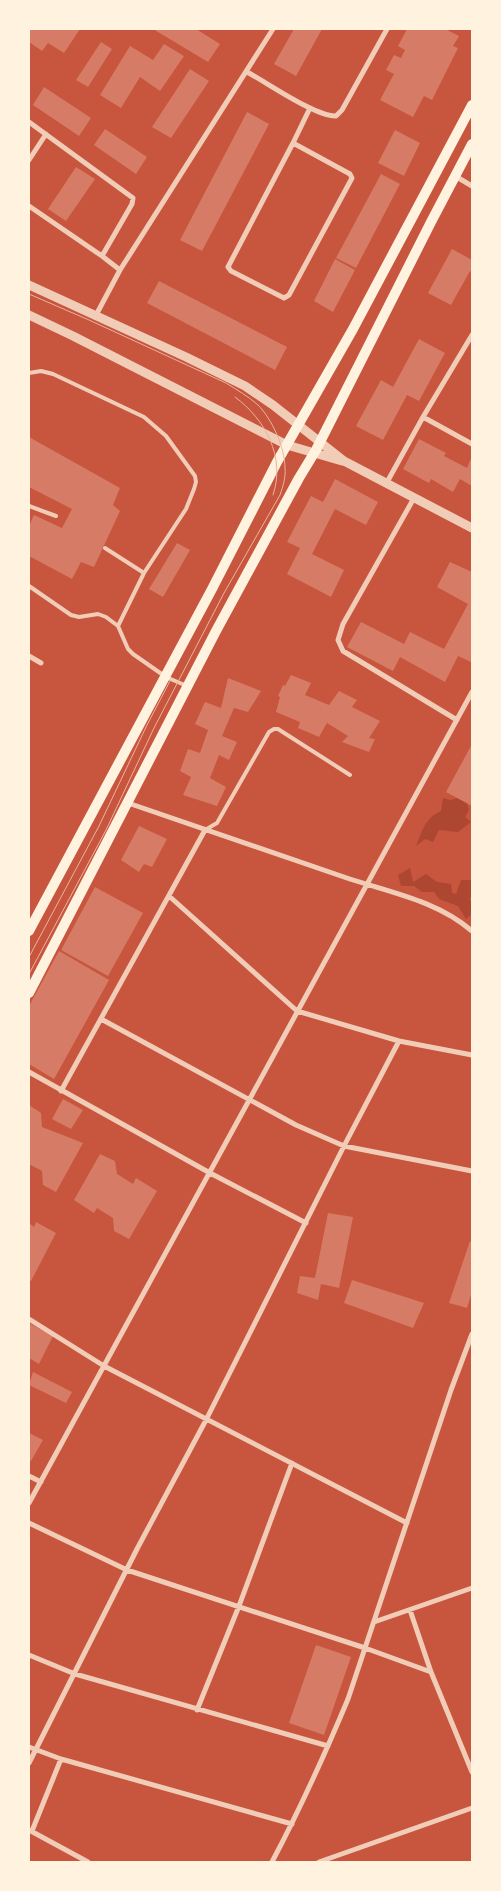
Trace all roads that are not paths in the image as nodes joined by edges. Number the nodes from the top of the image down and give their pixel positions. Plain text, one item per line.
1 (273, 29) edge
2 (387, 29) edge
3 (247, 72) junction
4 (472, 104) edge
5 (310, 108) junction
6 (29, 122) edge
7 (46, 134) junction
8 (293, 143) junction
9 (472, 144) edge
10 (29, 160) edge
11 (455, 176) junction
12 (472, 186) edge
13 (29, 206) edge
14 (102, 256) junction
15 (120, 270) junction
16 (29, 285) edge
17 (29, 315) edge
18 (96, 317) junction
19 (472, 335) edge
20 (29, 373) edge
21 (422, 418) junction
22 (298, 425) junction
23 (320, 442) junction
24 (472, 444) edge
25 (287, 445) junction
26 (313, 453) junction
27 (344, 461) junction
28 (386, 484) junction
29 (414, 498) junction
30 (29, 506) edge
31 (56, 516) dead end
32 (472, 528) edge
33 (105, 548) dead end
34 (144, 574) junction
35 (29, 586) edge
36 (118, 626) junction
37 (29, 656) edge
38 (41, 663) dead end
39 (166, 677) junction
40 (188, 687) junction
41 (472, 692) edge
42 (457, 720) junction
43 (350, 775) dead end
44 (128, 803) junction
45 (205, 830) junction
46 (367, 885) junction
47 (168, 896) junction
48 (29, 931) edge
49 (472, 931) edge
50 (29, 993) edge
51 (297, 1011) junction
52 (101, 1019) junction
53 (399, 1041) junction
54 (472, 1055) edge
55 (29, 1072) edge
56 (61, 1091) junction
57 (250, 1100) junction
58 (344, 1146) junction
59 (472, 1171) edge
60 (210, 1174) junction
61 (306, 1223) junction
62 (29, 1319) edge
63 (472, 1334) edge
64 (104, 1366) junction
65 (206, 1420) junction
66 (292, 1463) junction
67 (29, 1476) edge
68 (41, 1482) junction
69 (29, 1503) edge
70 (29, 1523) edge
71 (407, 1523) junction
72 (127, 1570) junction
73 (472, 1588) edge
74 (239, 1606) junction
75 (410, 1610) junction
76 (374, 1622) junction
77 (365, 1648) junction
78 (29, 1655) edge
79 (431, 1672) junction
80 (75, 1674) junction
81 (197, 1710) junction
82 (328, 1746) junction
83 (29, 1747) edge
84 (36, 1750) junction
85 (61, 1759) junction
86 (29, 1763) edge
87 (472, 1772) edge
88 (472, 1808) edge
89 (292, 1824) junction
90 (30, 1831) edge
91 (333, 1860) edge
92 (88, 1862) edge
93 (272, 1862) edge
94 (319, 1862) edge

1 - 3 street
2 - 5 street
3 - 5 street
3 - 15 street
4 - 22 main road
5 - 8 street
6 - 7 street
7 - 10 street
7 - 14 street
8 - 8 street
9 - 11 main road
11 - 12 street
11 - 23 main road
13 - 14 street
14 - 15 street
15 - 18 street
16 - 18 street
17 - 25 street
18 - 22 street
19 - 21 street
20 - 34 lane
21 - 24 street
21 - 28 street
22 - 23 street
22 - 25 main road
23 - 26 main road
23 - 27 street
25 - 26 street
25 - 39 main road
26 - 27 street
26 - 40 main road
27 - 28 street
28 - 29 street
29 - 32 street
29 - 42 street
30 - 31 lane
33 - 34 lane
34 - 36 lane
35 - 36 lane
36 - 39 lane
37 - 38 street
39 - 40 lane
39 - 48 main road
40 - 44 main road
41 - 42 street
42 - 46 street
43 - 45 lane
44 - 45 street
44 - 50 main road
45 - 46 street
45 - 47 street
46 - 49 street
46 - 51 street
47 - 51 street
47 - 52 street
51 - 53 street
51 - 57 street
52 - 56 street
52 - 57 street
53 - 54 street
53 - 58 street
55 - 56 street
56 - 60 street
57 - 58 street
57 - 60 street
58 - 59 street
58 - 61 street
60 - 61 street
60 - 64 street
61 - 65 street
62 - 64 street
63 - 71 street
64 - 65 street
64 - 68 street
65 - 66 street
65 - 72 street
66 - 71 street
66 - 74 street
67 - 68 street
68 - 69 street
70 - 72 street
71 - 76 street
72 - 74 street
72 - 80 street
73 - 75 street
74 - 77 street
74 - 81 street
75 - 76 street
75 - 79 street
76 - 77 street
77 - 79 street
77 - 82 street
78 - 80 street
79 - 87 street
80 - 81 street
80 - 84 street
81 - 82 street
82 - 89 street
83 - 84 street
84 - 85 street
84 - 86 street
85 - 89 street
85 - 90 street
88 - 91 street
89 - 93 street
90 - 92 street
91 - 94 street

